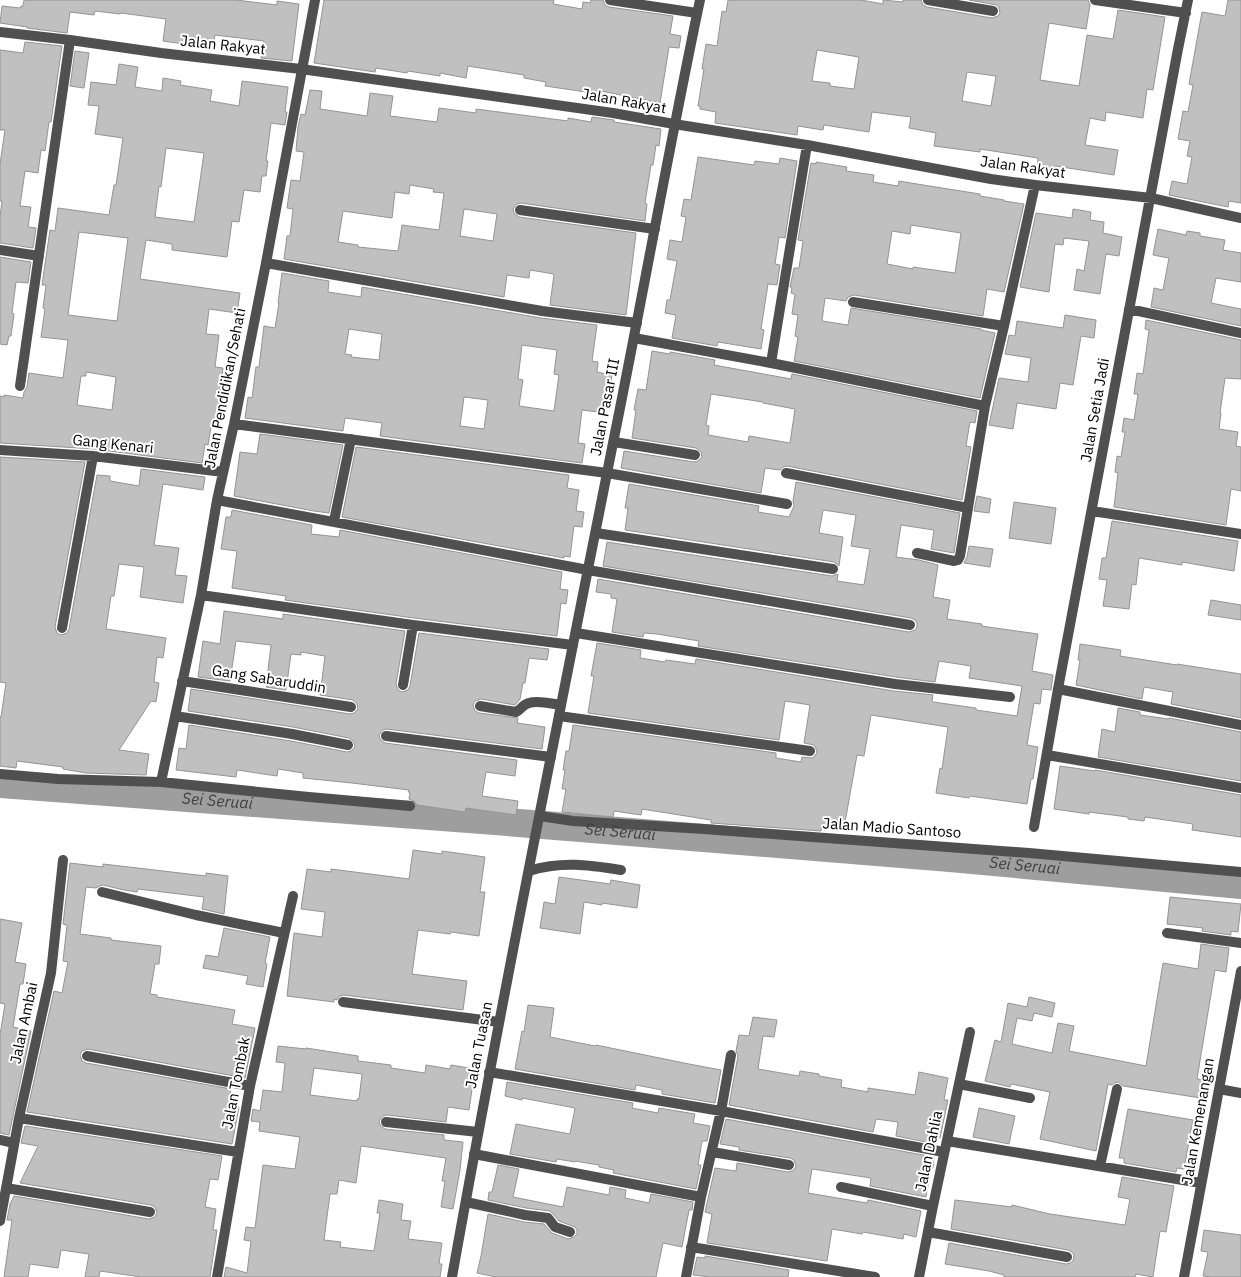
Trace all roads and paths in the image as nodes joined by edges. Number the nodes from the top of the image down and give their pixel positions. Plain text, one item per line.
1 (315, 0) edge
2 (610, 0) edge
3 (700, 0) edge
4 (928, 0) edge
5 (1095, 0) edge
6 (1188, 0) edge
7 (993, 11) dead end
8 (697, 13) junction
9 (1186, 13) junction
10 (0, 32) edge
11 (70, 40) junction
12 (301, 68) junction
13 (674, 124) junction
14 (807, 145) junction
15 (1035, 185) junction
16 (1150, 198) junction
17 (520, 210) dead end
18 (1241, 218) edge
19 (654, 229) junction
20 (0, 250) edge
21 (39, 256) junction
22 (266, 262) junction
23 (854, 302) dead end
24 (1129, 309) junction
25 (637, 323) junction
26 (1004, 326) junction
27 (1241, 333) edge
28 (634, 338) junction
29 (772, 363) junction
30 (20, 386) dead end
31 (985, 406) junction
32 (234, 424) junction
33 (351, 439) junction
34 (614, 442) junction
35 (0, 450) edge
36 (94, 456) junction
37 (695, 456) dead end
38 (223, 472) junction
39 (607, 473) junction
40 (786, 473) dead end
41 (218, 500) junction
42 (787, 504) dead end
43 (968, 508) junction
44 (1092, 511) junction
45 (334, 522) junction
46 (596, 533) junction
47 (1241, 534) edge
48 (917, 553) dead end
49 (834, 569) dead end
50 (588, 570) junction
51 (201, 595) junction
52 (910, 624) dead end
53 (412, 625) junction
54 (62, 628) dead end
55 (576, 633) junction
56 (573, 645) junction
57 (182, 681) junction
58 (403, 685) dead end
59 (1058, 689) junction
60 (1010, 697) dead end
61 (561, 705) junction
62 (351, 706) dead end
63 (480, 706) dead end
64 (175, 716) junction
65 (559, 716) junction
66 (1241, 725) edge
67 (386, 736) dead end
68 (348, 745) dead end
69 (810, 751) dead end
70 (1047, 755) junction
71 (551, 757) junction
72 (0, 774) edge
73 (161, 782) junction
74 (1241, 788) edge
75 (410, 806) dead end
76 (539, 818) junction
77 (1034, 827) dead end
78 (63, 860) dead end
79 (621, 870) dead end
80 (529, 871) junction
81 (1241, 872) edge
82 (102, 892) dead end
83 (292, 896) dead end
84 (284, 933) junction
85 (1166, 933) dead end
86 (1241, 943) edge
87 (1241, 971) edge
88 (343, 1002) dead end
89 (1238, 1006) edge
90 (1236, 1019) edge
91 (499, 1022) junction
92 (970, 1032) dead end
93 (731, 1055) dead end
94 (87, 1056) dead end
95 (489, 1072) junction
96 (959, 1084) junction
97 (250, 1086) junction
98 (1117, 1089) dead end
99 (1219, 1089) junction
100 (1241, 1093) edge
101 (1030, 1098) dead end
102 (721, 1112) junction
103 (19, 1118) junction
104 (386, 1122) dead end
105 (478, 1132) junction
106 (0, 1140) edge
107 (14, 1143) junction
108 (946, 1146) junction
109 (238, 1152) junction
110 (712, 1152) junction
111 (474, 1154) junction
112 (789, 1166) dead end
113 (1100, 1166) junction
114 (1201, 1183) junction
115 (841, 1187) dead end
116 (6, 1188) junction
117 (702, 1197) junction
118 (466, 1202) junction
119 (933, 1206) junction
120 (150, 1212) dead end
121 (0, 1221) edge
122 (570, 1232) dead end
123 (928, 1232) junction
124 (691, 1247) junction
125 (1067, 1257) dead end
126 (217, 1277) edge
127 (452, 1277) edge
128 (686, 1277) edge
129 (874, 1277) edge
130 (919, 1277) edge
131 (1184, 1277) edge

1 - 12 street, Jalan Pendidikan/Sehati
2 - 8 street
3 - 8 street, Jalan Pasar III
4 - 7 street
5 - 9 street
6 - 9 street, Jalan Setia Jadi
8 - 13 street, Jalan Pasar III
9 - 16 street, Jalan Setia Jadi
10 - 11 street, Jalan Rakyat
11 - 12 street, Jalan Rakyat
11 - 21 street
12 - 13 street, Jalan Rakyat
12 - 22 street, Jalan Pendidikan/Sehati
13 - 14 street, Jalan Rakyat
13 - 19 street, Jalan Pasar III
14 - 15 street, Jalan Rakyat
14 - 29 street
15 - 16 street, Jalan Rakyat
15 - 26 street
16 - 18 street, Jalan Rakyat
16 - 24 street, Jalan Setia Jadi
17 - 19 street
19 - 25 street, Jalan Pasar III
20 - 21 street
21 - 30 street
22 - 25 street
22 - 32 street, Jalan Pendidikan/Sehati
23 - 26 street
24 - 27 street
24 - 44 street, Jalan Setia Jadi
25 - 28 street, Jalan Pasar III
26 - 31 street
28 - 29 street
28 - 34 street, Jalan Pasar III
29 - 31 street
31 - 43 street
32 - 33 street
32 - 38 street, Jalan Pendidikan/Sehati
33 - 39 street
33 - 45 street
34 - 37 street
34 - 39 street, Jalan Pasar III
35 - 36 street, Gang Kenari
36 - 38 street, Gang Kenari
36 - 54 street
38 - 41 street, Jalan Pendidikan/Sehati
39 - 42 street
39 - 46 street, Jalan Pasar III
40 - 43 street
41 - 45 street
41 - 51 street, Jalan Pendidikan/Sehati
43 - 48 street
44 - 47 street
44 - 59 street, Jalan Setia Jadi
45 - 50 street
46 - 49 street
46 - 50 street, Jalan Pasar III
50 - 52 street
50 - 55 street, Jalan Pasar III
51 - 53 street
51 - 57 street, Jalan Pendidikan/Sehati
53 - 56 street
53 - 58 street
55 - 56 street, Jalan Pasar III
55 - 60 street
56 - 61 street, Jalan Pasar III
57 - 62 street, Gang Sabaruddin
57 - 64 street, Jalan Pendidikan/Sehati
59 - 66 street
59 - 70 street, Jalan Setia Jadi
61 - 63 street
61 - 65 street, Jalan Pasar III
64 - 68 street
64 - 73 street, Jalan Pendidikan/Sehati
65 - 69 street
65 - 71 street, Jalan Pasar III
67 - 71 street
70 - 74 street
70 - 77 street, Jalan Setia Jadi
71 - 76 street, Jalan Pasar III
72 - 73 street
73 - 75 street
76 - 80 street, Jalan Tuasan
76 - 81 street, Jalan Madio Santoso
78 - 103 street, Jalan Ambai
79 - 80 street
80 - 91 street, Jalan Tuasan
82 - 84 street
83 - 84 street, Jalan Tombak
84 - 97 street, Jalan Tombak
85 - 86 street
87 - 89 street, Jalan Kemenangan
88 - 91 street
89 - 90 street, Jalan Kemenangan
90 - 99 street, Jalan Kemenangan
91 - 95 street, Jalan Tuasan
92 - 96 street, Jalan Dahlia
93 - 102 street
94 - 97 street
95 - 102 street
95 - 105 street, Jalan Tuasan
96 - 101 street
96 - 108 street, Jalan Dahlia
97 - 109 street, Jalan Tombak
98 - 113 street
99 - 100 street
99 - 114 street, Jalan Kemenangan
102 - 108 street
102 - 110 street
103 - 107 street, Jalan Ambai
103 - 109 street
104 - 105 street
105 - 111 street, Jalan Tuasan
106 - 107 street
107 - 116 street, Jalan Ambai
108 - 113 street
108 - 119 street, Jalan Dahlia
109 - 126 street, Jalan Tombak
110 - 112 street
110 - 117 street
111 - 117 street
111 - 118 street, Jalan Tuasan
113 - 114 street
114 - 131 street, Jalan Kemenangan
115 - 119 street
116 - 120 street
116 - 121 street, Jalan Ambai
117 - 124 street
118 - 122 street
118 - 127 street, Jalan Tuasan
119 - 123 street, Jalan Dahlia
123 - 125 street
123 - 130 street, Jalan Dahlia
124 - 128 street
124 - 129 street

